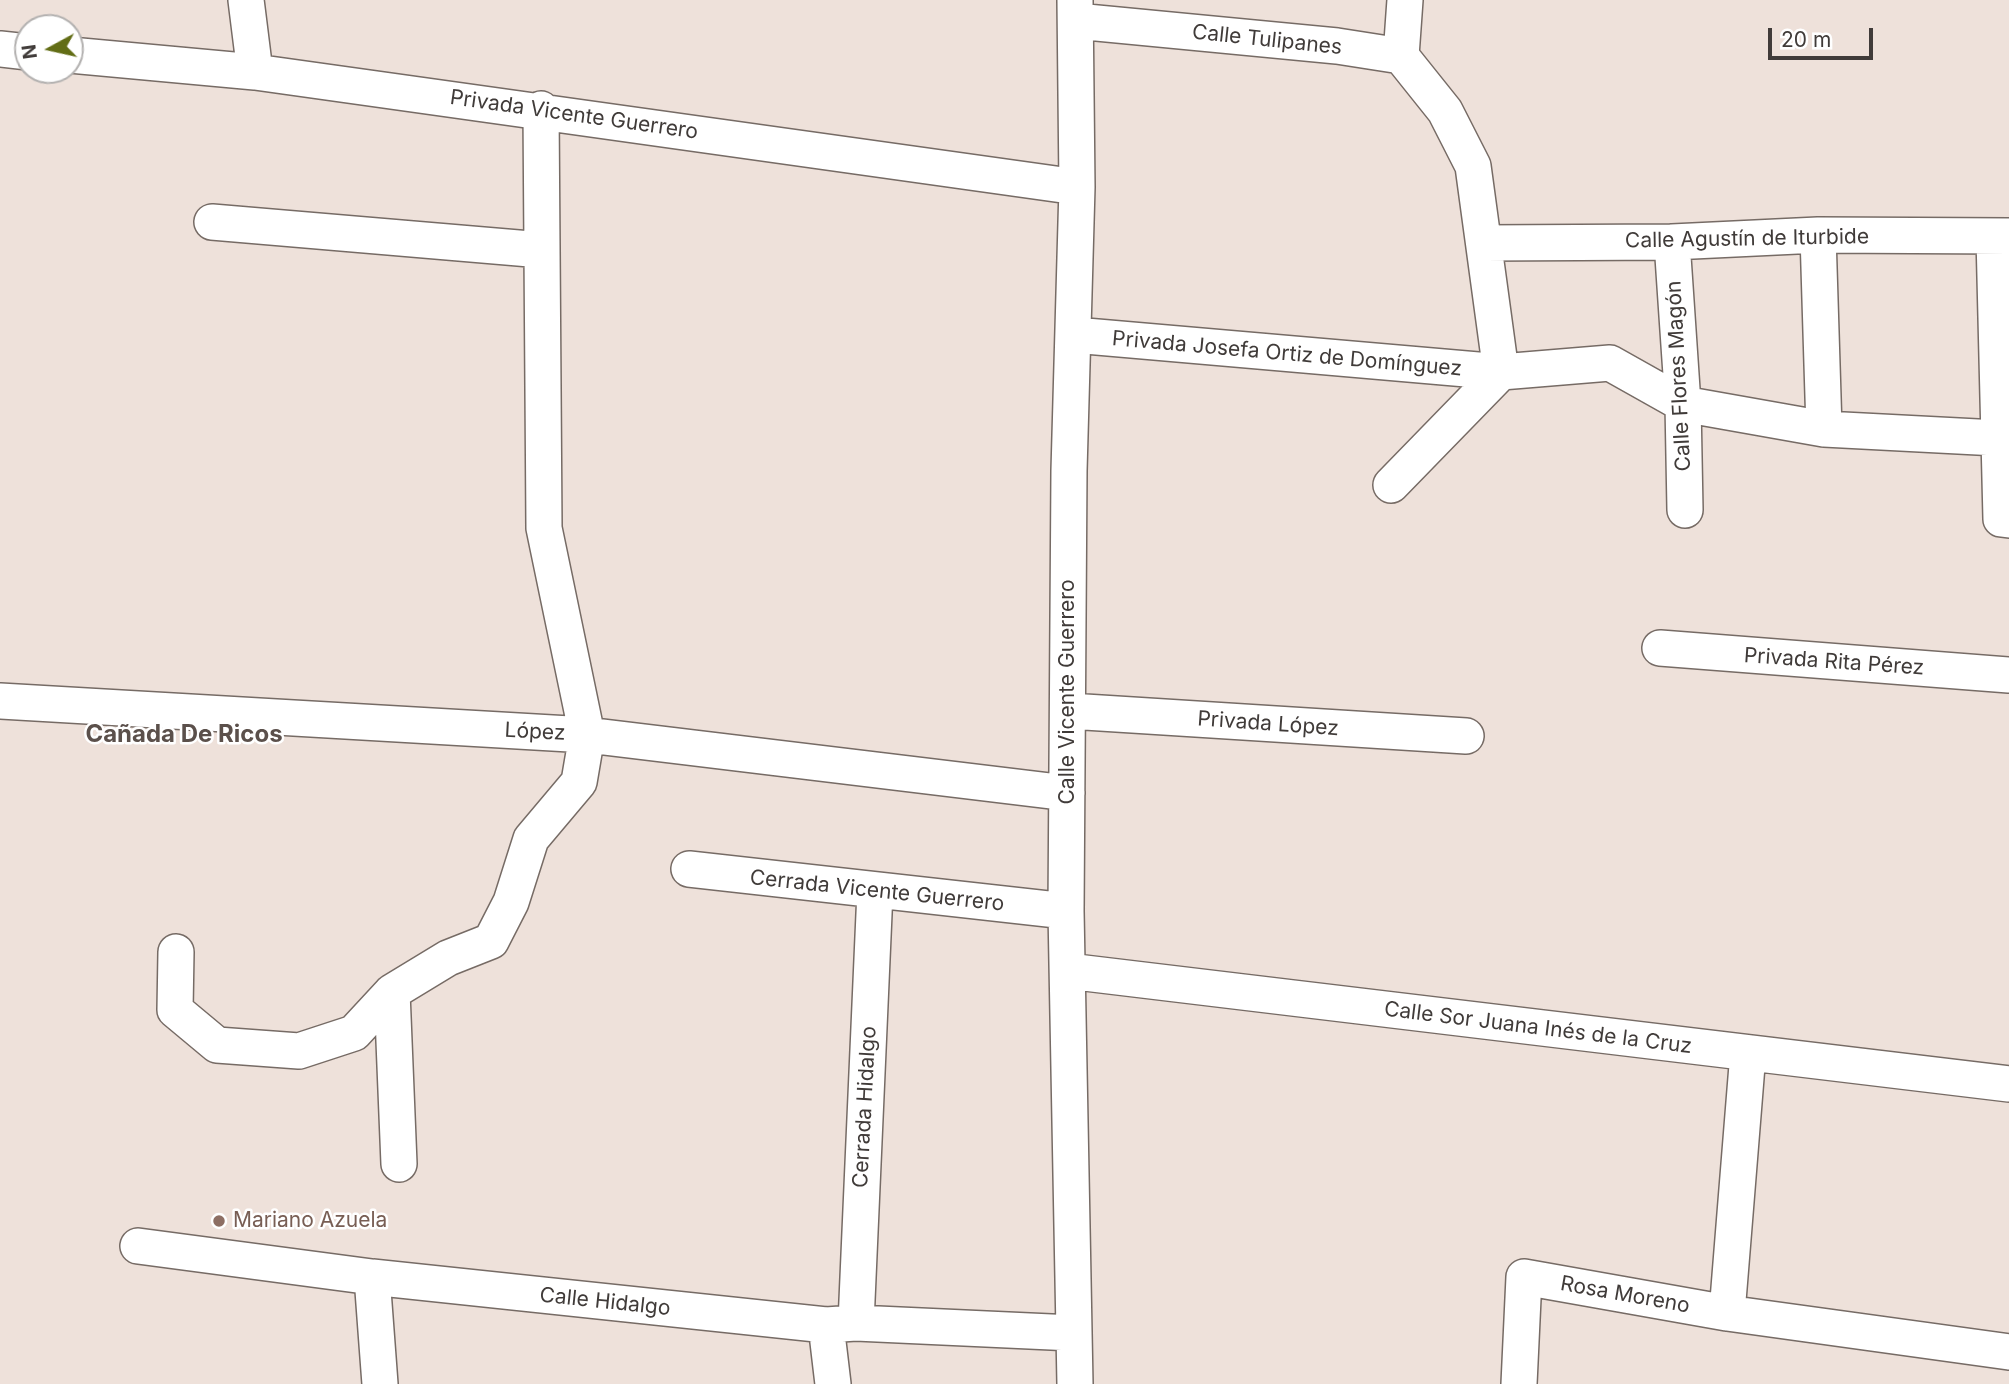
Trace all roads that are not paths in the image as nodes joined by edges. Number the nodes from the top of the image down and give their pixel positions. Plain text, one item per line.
1 (246, 0) edge
2 (1405, 0) edge
3 (1075, 11) edge
4 (84, 56) edge
5 (1401, 56) junction
6 (255, 72) junction
7 (541, 110) junction
8 (1077, 187) junction
9 (212, 222) dead end
10 (1818, 235) junction
11 (2001, 237) edge
12 (1672, 242) junction
13 (1484, 243) junction
14 (542, 250) junction
15 (1074, 335) junction
16 (1501, 372) junction
17 (1683, 404) junction
18 (1824, 429) junction
19 (1997, 438) junction
20 (1391, 485) dead end
21 (1685, 510) dead end
22 (2005, 519) edge
23 (1660, 649) dead end
24 (2009, 675) edge
25 (0, 701) edge
26 (1069, 711) junction
27 (587, 735) junction
28 (1466, 736) dead end
29 (1067, 793) junction
30 (689, 869) dead end
31 (875, 891) junction
32 (1066, 911) junction
33 (176, 951) dead end
34 (1068, 971) junction
35 (392, 992) junction
36 (1748, 1053) junction
37 (2009, 1084) edge
38 (399, 1164) dead end
39 (138, 1246) dead end
40 (372, 1277) junction
41 (1727, 1313) junction
42 (841, 1324) junction
43 (1073, 1333) junction
44 (2009, 1352) edge
45 (380, 1384) edge
46 (833, 1384) edge
47 (1075, 1384) edge
48 (1519, 1384) edge

1 - 6 street
2 - 5 street
3 - 5 street, Calle Tulipanes
3 - 8 street, Calle Vicente Guerrero
4 - 6 street, Privada Vicente Guerrero
5 - 13 street
6 - 7 street, Privada Vicente Guerrero
7 - 8 street, Privada Vicente Guerrero
7 - 14 street
8 - 15 street, Calle Vicente Guerrero
9 - 14 street
10 - 11 street, Calle Agustín de Iturbide
10 - 12 street, Calle Agustín de Iturbide
10 - 18 street
11 - 19 street
12 - 13 street, Calle Agustín de Iturbide
12 - 17 street, Calle Flores Magón
13 - 16 street
14 - 27 street
15 - 16 street, Privada Josefa Ortiz de Domínguez
15 - 26 street, Calle Vicente Guerrero
16 - 17 street, Privada Josefa Ortiz de Domínguez
16 - 20 street
17 - 18 street, Privada Josefa Ortiz de Domínguez
17 - 21 street, Calle Flores Magón
18 - 19 street, Privada Josefa Ortiz de Domínguez
19 - 22 street
23 - 24 street, Privada Rita Pérez
25 - 27 street, López
26 - 28 street, Privada López
26 - 29 street, Calle Vicente Guerrero
27 - 29 street, López
27 - 35 street
29 - 32 street, Calle Vicente Guerrero
30 - 31 street, Cerrada Vicente Guerrero
31 - 32 street, Cerrada Vicente Guerrero
31 - 42 street, Cerrada Hidalgo
32 - 34 street, Calle Vicente Guerrero
33 - 35 street
34 - 36 street, Calle Sor Juana Inés de la Cruz
34 - 43 street, Calle Vicente Guerrero
35 - 38 street
36 - 37 street, Calle Sor Juana Inés de la Cruz
36 - 41 street
39 - 40 street, Calle Hidalgo
40 - 42 street, Calle Hidalgo
40 - 45 street
41 - 44 street, Rosa Moreno
41 - 48 street, Rosa Moreno
42 - 43 street, Calle Hidalgo
42 - 46 street, Cerrada Hidalgo
43 - 47 street, Calle Vicente Guerrero

